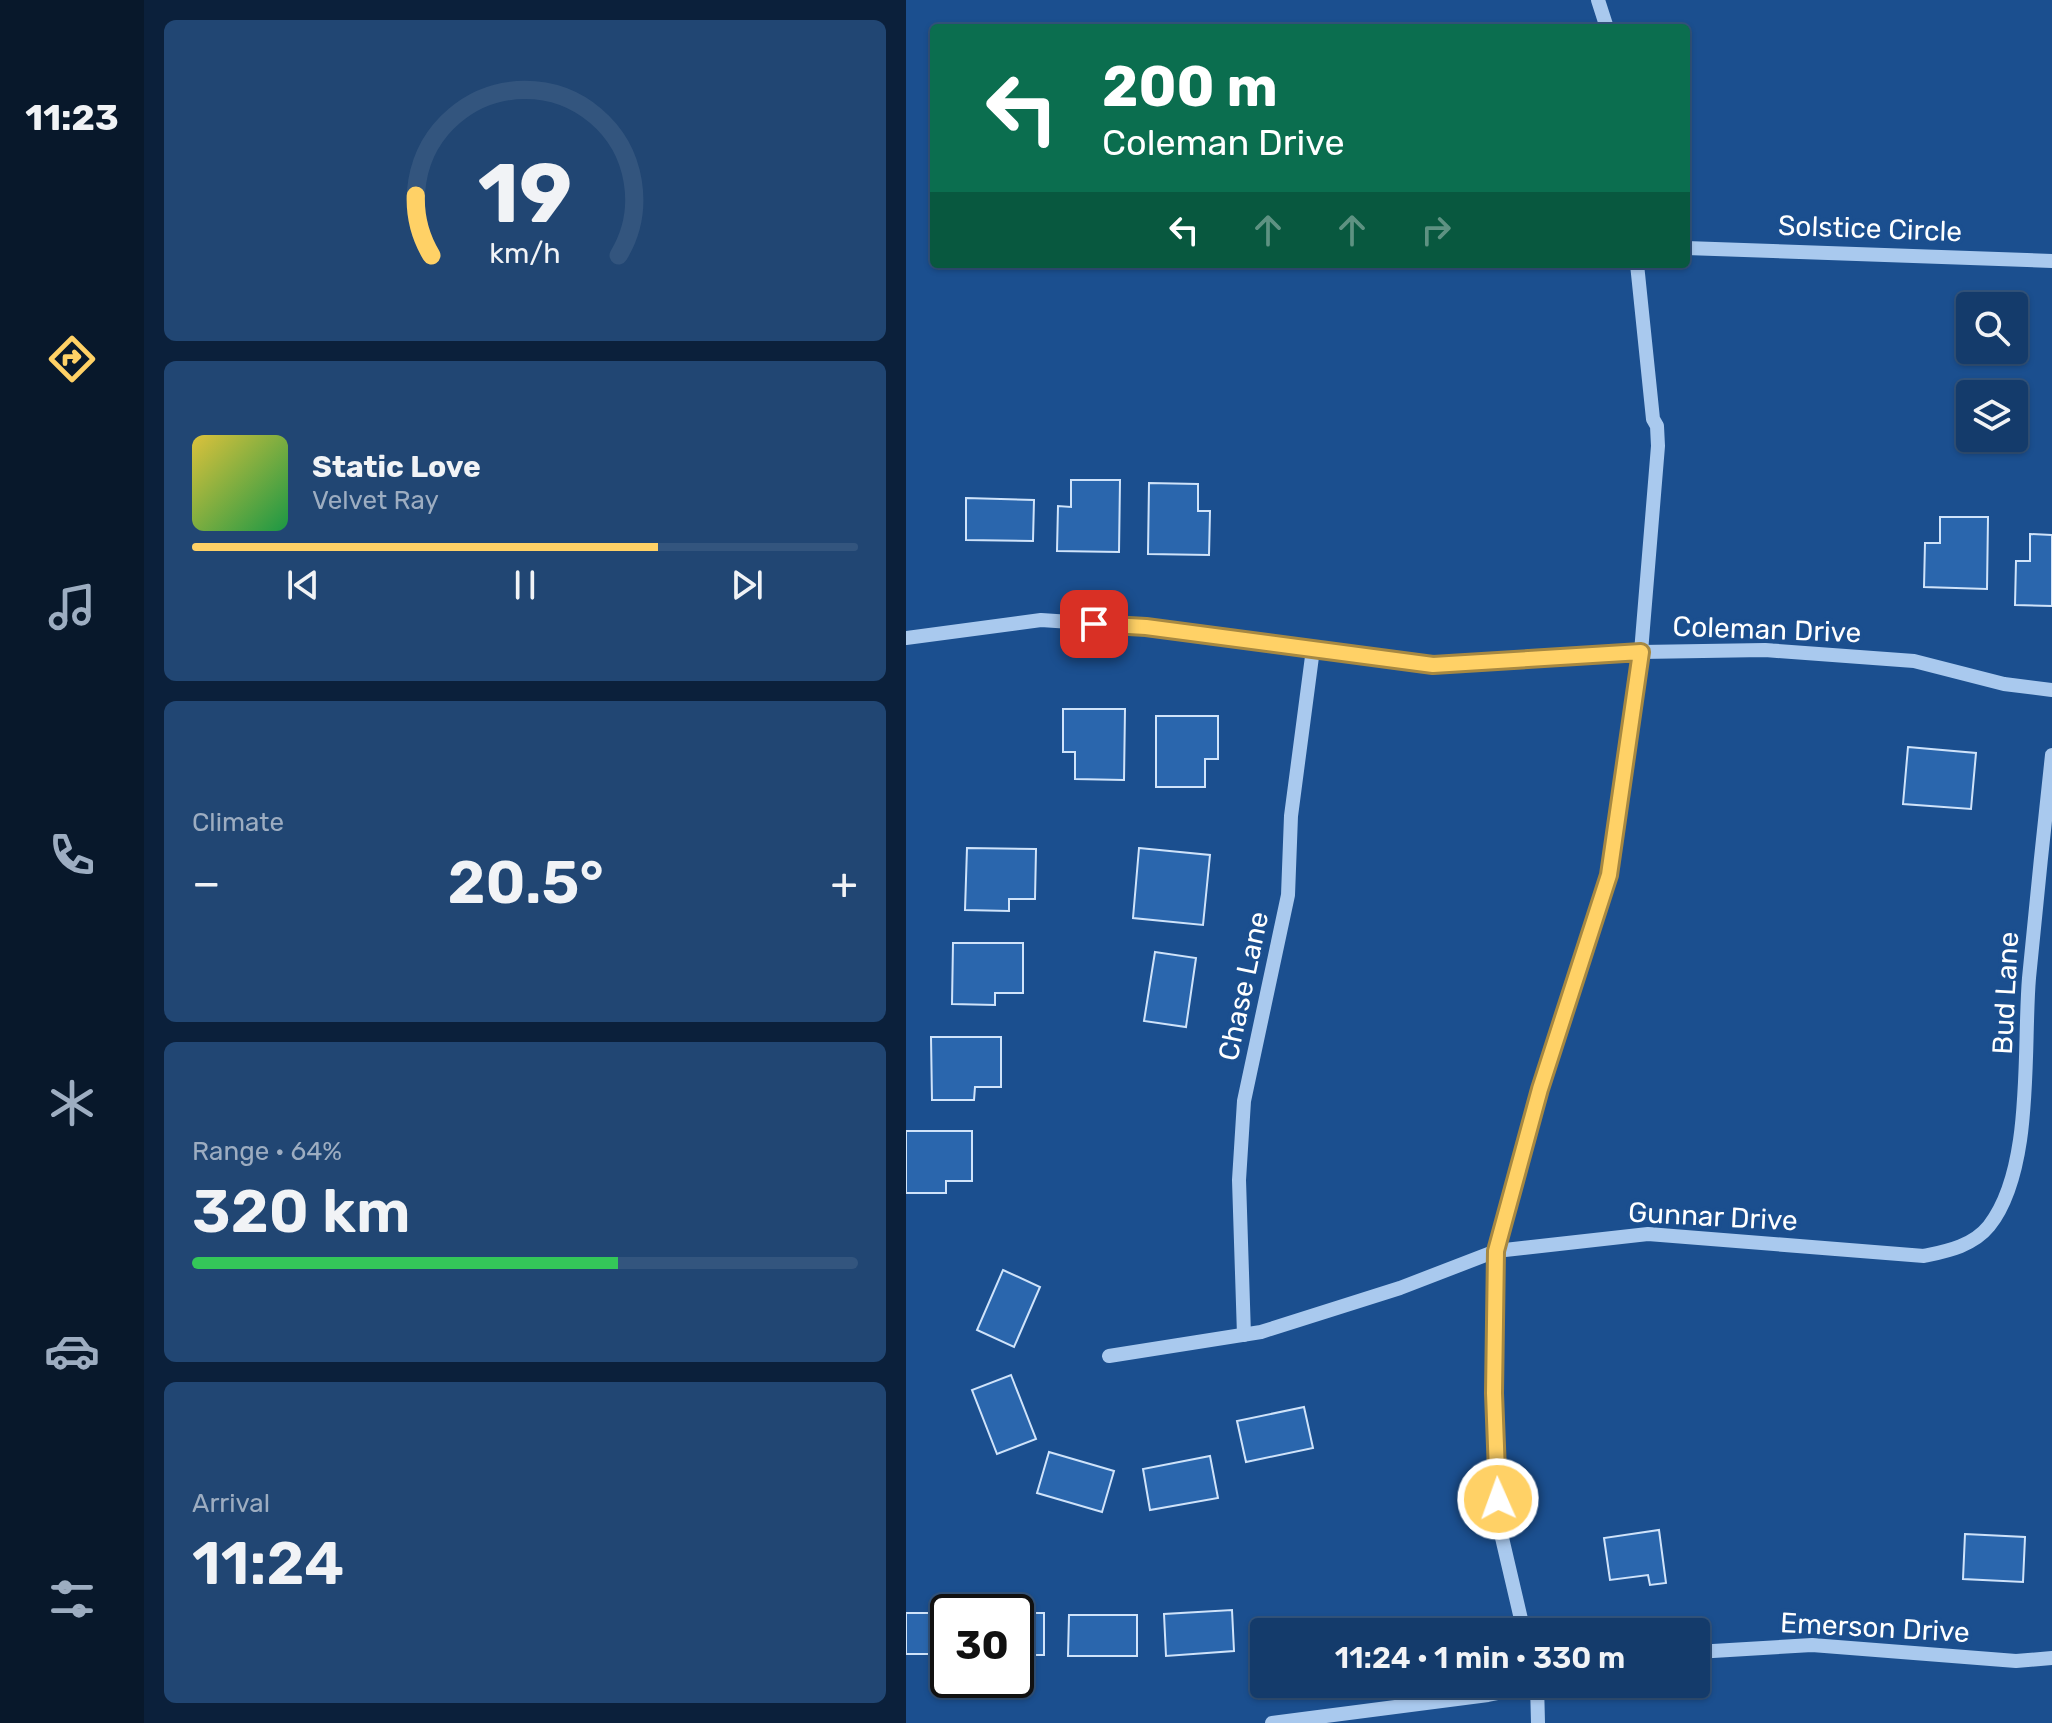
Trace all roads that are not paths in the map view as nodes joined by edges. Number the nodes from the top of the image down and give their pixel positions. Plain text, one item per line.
1 (1598, 0) edge
2 (1606, 24) edge
3 (1690, 248) edge
4 (2052, 261) edge
5 (1637, 268) edge
6 (906, 638) edge
7 (1313, 649) junction
8 (1641, 652) junction
9 (2052, 690) edge
10 (2052, 755) edge
11 (1987, 1229) joint
12 (1496, 1251) junction
13 (1244, 1335) junction
14 (1109, 1356) dead end
15 (1521, 1618) edge
16 (1710, 1651) edge
17 (2052, 1658) edge
18 (1463, 1698) edge
19 (1539, 1698) edge
20 (1272, 1723) edge
21 (1538, 1723) edge

1 - 2 street
3 - 4 street, Solstice Circle
5 - 8 street
6 - 7 street, Coleman Drive
7 - 8 street, Coleman Drive
7 - 13 street, Chase Lane
8 - 9 street, Coleman Drive
8 - 12 street
10 - 11 street, Bud Lane
11 - 12 street, Gunnar Drive
12 - 13 street, Gunnar Drive
12 - 15 street
13 - 14 street, Gunnar Drive
16 - 17 street, Emerson Drive
18 - 20 street
19 - 21 street

